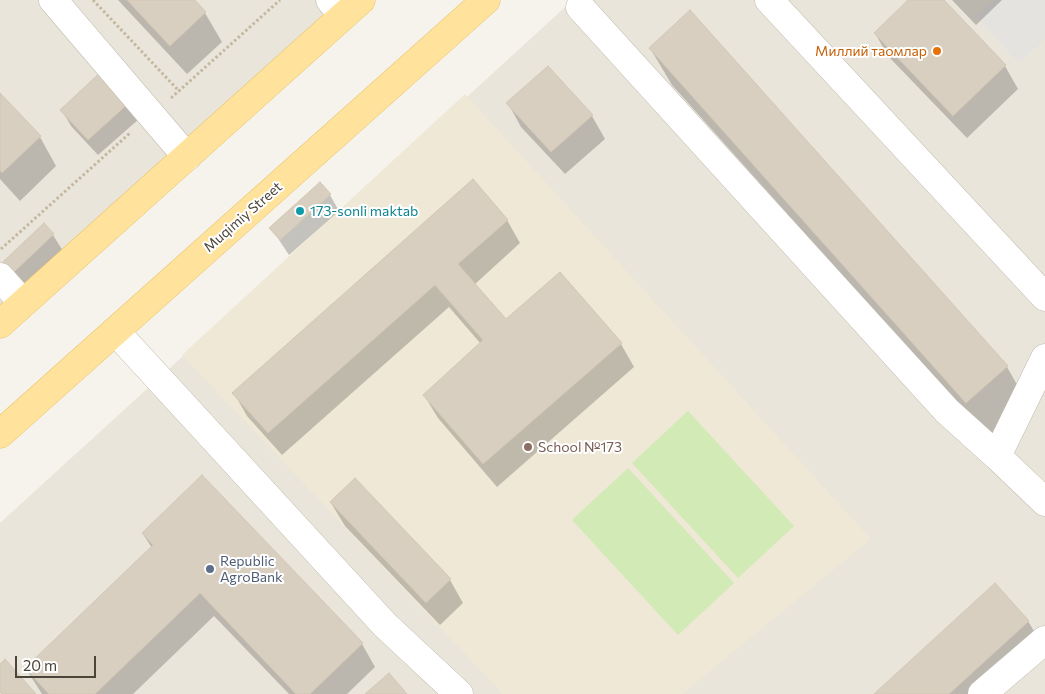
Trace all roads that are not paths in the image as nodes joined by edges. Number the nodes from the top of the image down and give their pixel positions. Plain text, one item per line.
1 (53, 0) edge
2 (486, 0) edge
3 (769, 0) edge
4 (345, 5) edge
5 (580, 7) dead end
6 (187, 157) junction
7 (0, 277) edge
8 (1045, 298) edge
9 (23, 303) junction
10 (0, 324) edge
11 (116, 332) junction
12 (1045, 358) edge
13 (0, 434) edge
14 (997, 456) junction
15 (1040, 493) edge
16 (1045, 640) edge
17 (458, 694) edge
18 (982, 694) edge

1 - 6 street
2 - 11 main road, Muqimiy Street
3 - 8 street
4 - 6 main road
5 - 14 street
6 - 9 main road
7 - 9 street
9 - 10 main road
11 - 13 main road, Muqimiy Street
11 - 17 street
12 - 14 street
14 - 15 street
16 - 18 street

